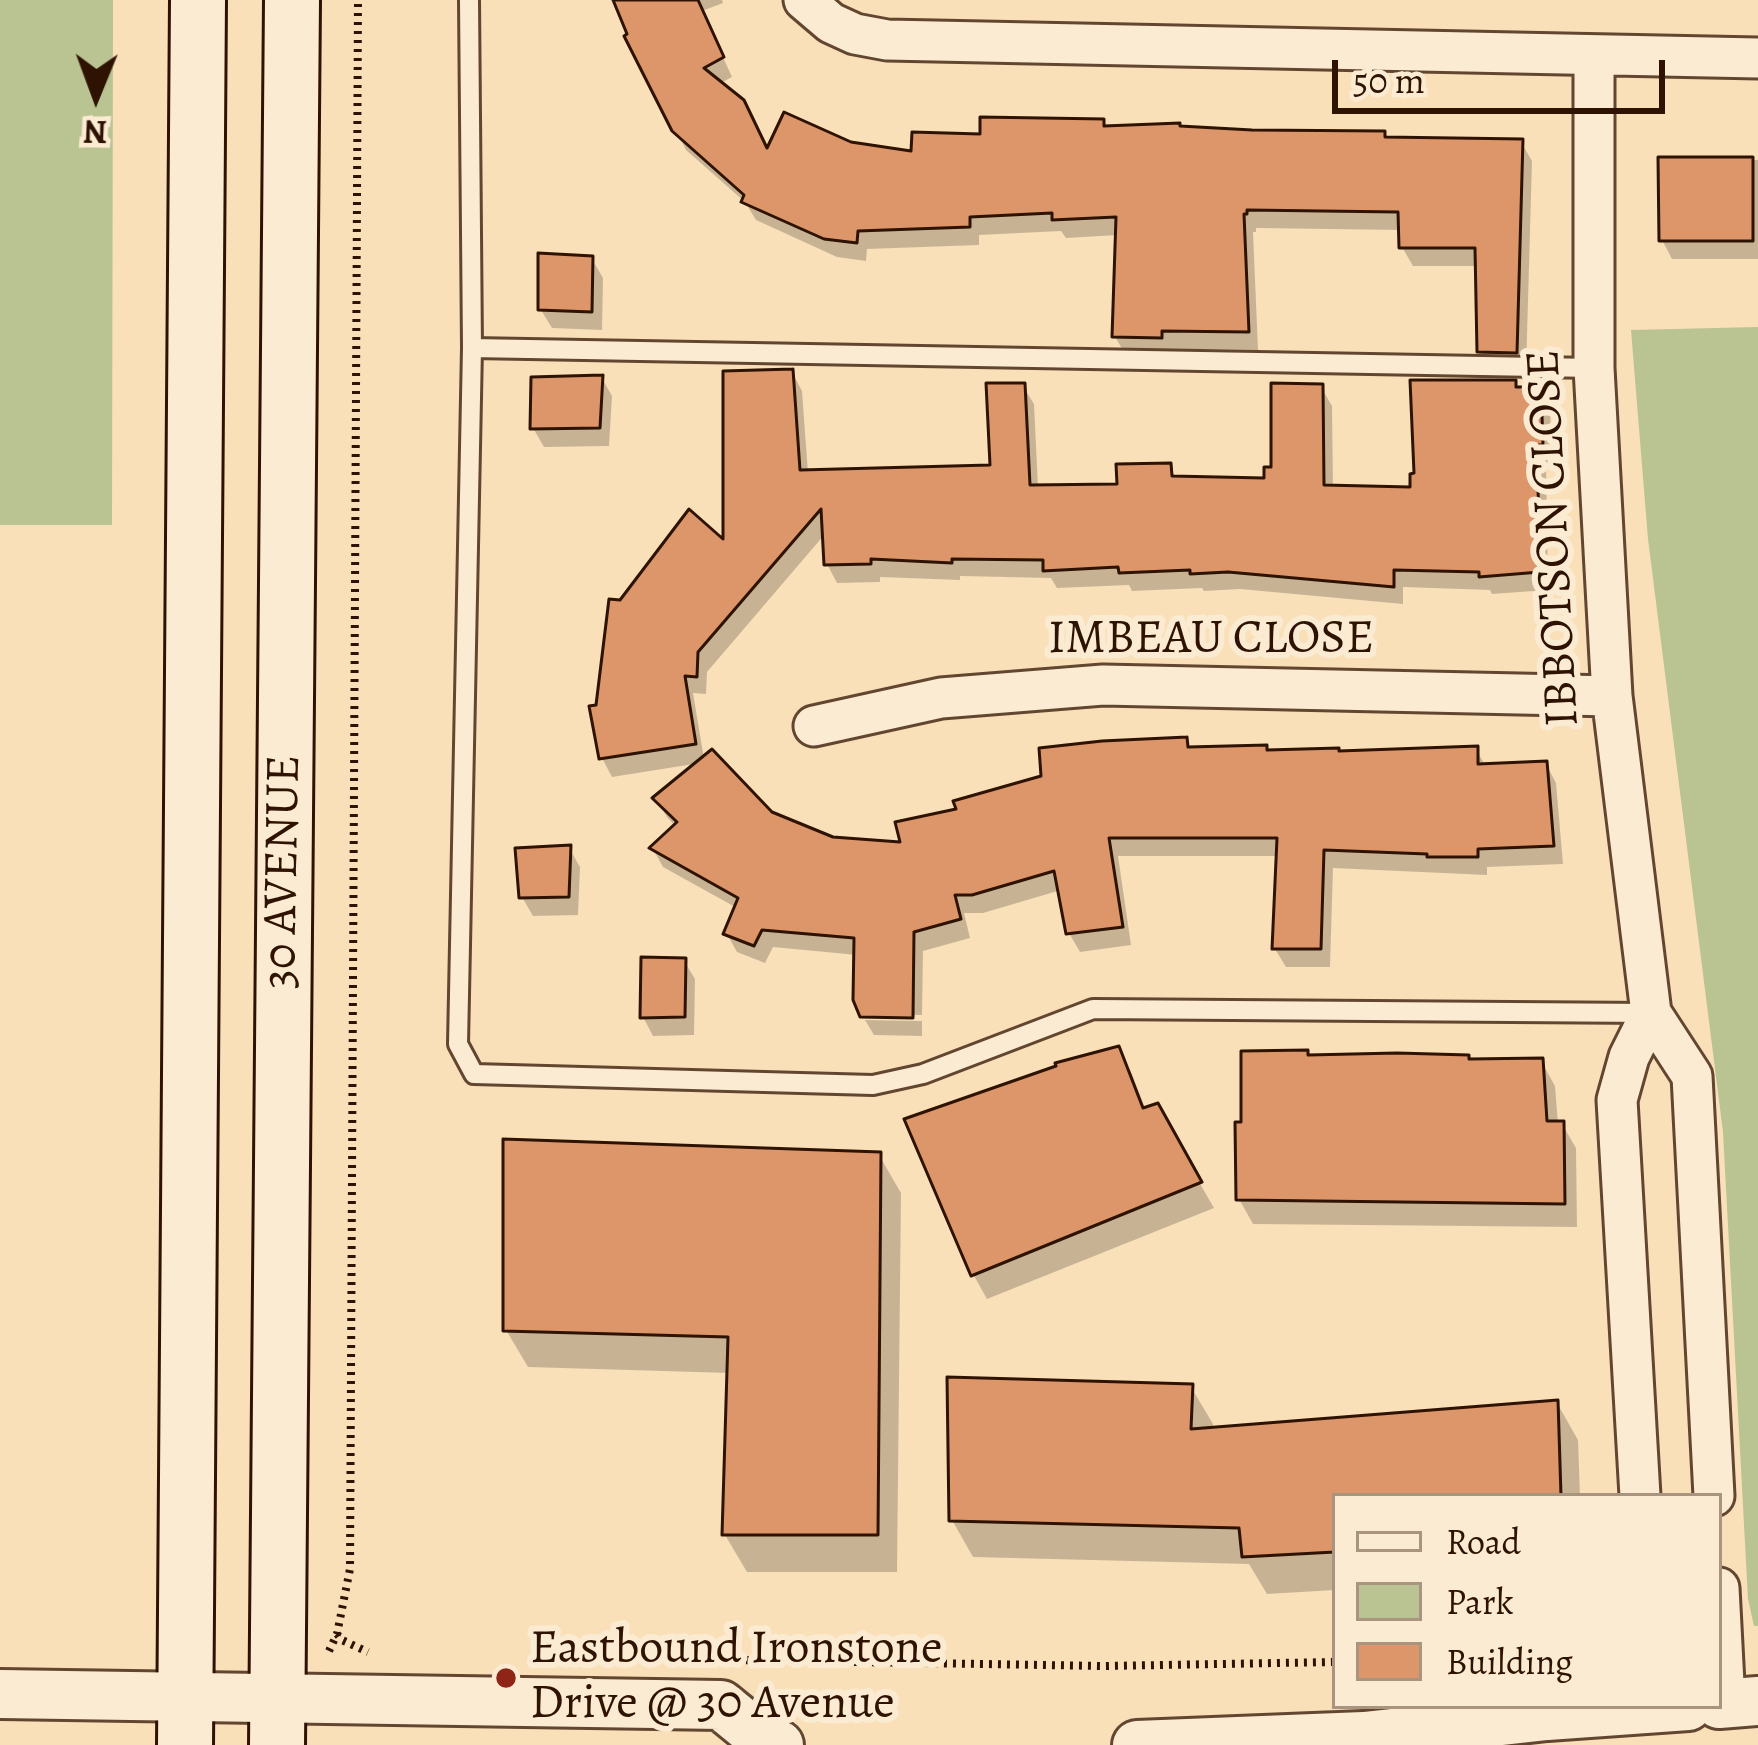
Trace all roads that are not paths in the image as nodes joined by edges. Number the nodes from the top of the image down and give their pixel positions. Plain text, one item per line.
1 (198, 0) edge
2 (292, 0) edge
3 (469, 0) edge
4 (804, 0) edge
5 (1594, 56) junction
6 (1758, 58) edge
7 (472, 348) junction
8 (1594, 368) junction
9 (1612, 697) junction
10 (814, 726) dead end
11 (1651, 1013) junction
12 (1640, 1493) edge
13 (1714, 1493) edge
14 (0, 1694) edge
15 (1644, 1709) edge
16 (185, 1721) edge
17 (277, 1722) edge
18 (1365, 1740) edge
19 (770, 1745) edge
20 (779, 1745) edge
21 (1137, 1745) edge

1 - 16 main road, 30 AVENUE
2 - 17 main road, 30 AVENUE
3 - 7 lane
4 - 5 street
5 - 6 street
5 - 8 street, IBBOTSON CLOSE
7 - 8 lane
7 - 11 lane
8 - 9 street, IBBOTSON CLOSE
9 - 10 street, IMBEAU CLOSE
9 - 11 street, IBBOTSON CLOSE
11 - 12 street
11 - 13 street, IBBOTSON CLOSE
14 - 16 street
15 - 18 street
16 - 17 street
17 - 19 street
18 - 21 street
19 - 20 street

